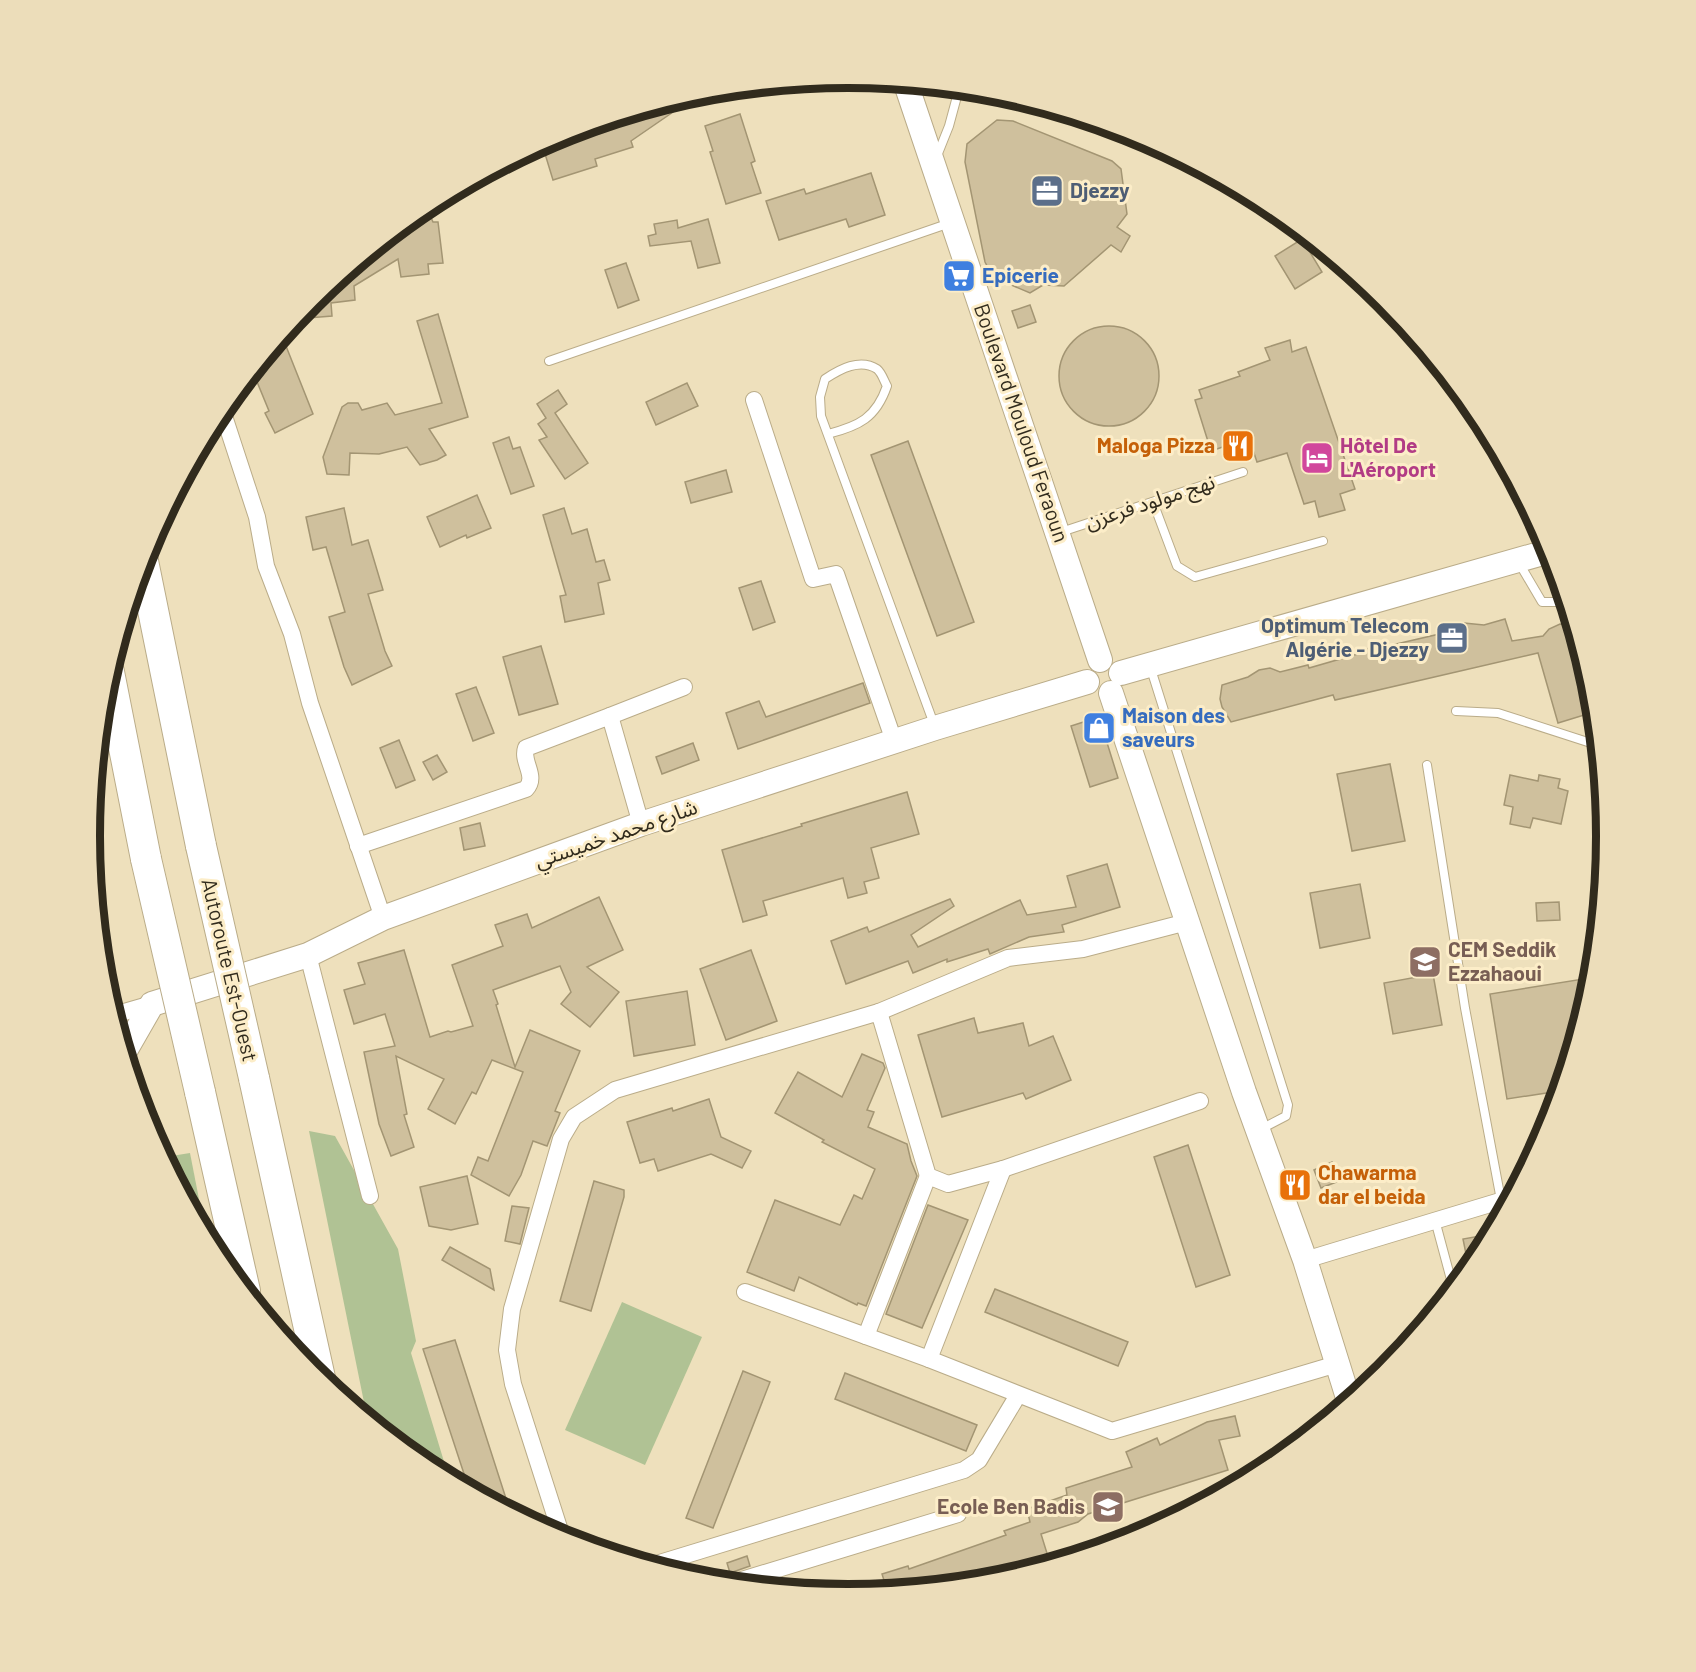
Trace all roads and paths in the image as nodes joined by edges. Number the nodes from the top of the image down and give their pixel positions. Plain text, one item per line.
1 (908, 91) edge
2 (956, 97) edge
3 (934, 165) junction
4 (953, 222) junction
5 (549, 361) dead end
6 (754, 400) dead end
7 (226, 421) edge
8 (828, 434) junction
9 (1243, 472) dead end
10 (1153, 502) junction
11 (1058, 533) junction
12 (1323, 541) dead end
13 (1540, 554) edge
14 (1517, 560) junction
15 (147, 578) edge
16 (1558, 602) edge
17 (1100, 660) junction
18 (1149, 665) junction
19 (1087, 682) junction
20 (1116, 683) junction
21 (684, 687) dead end
22 (114, 697) edge
23 (1456, 711) dead end
24 (609, 716) junction
25 (935, 728) junction
26 (894, 741) junction
27 (1589, 743) edge
28 (1428, 765) dead end
29 (641, 824) junction
30 (358, 846) junction
31 (383, 918) junction
32 (1187, 922) junction
33 (308, 955) junction
34 (152, 1004) junction
35 (122, 1012) edge
36 (879, 1012) junction
37 (130, 1042) edge
38 (1200, 1101) dead end
39 (1258, 1131) junction
40 (1003, 1169) junction
41 (928, 1176) junction
42 (1505, 1192) edge
43 (370, 1196) dead end
44 (1500, 1201) edge
45 (1435, 1220) junction
46 (1305, 1260) junction
47 (240, 1271) edge
48 (1451, 1277) edge
49 (745, 1292) dead end
50 (866, 1336) junction
51 (929, 1359) junction
52 (317, 1362) edge
53 (1337, 1364) junction
54 (1349, 1391) edge
55 (1018, 1395) junction
56 (958, 1514) dead end
57 (558, 1525) edge
58 (666, 1561) edge
59 (749, 1577) edge

1 - 3 main road, Boulevard Mouloud Feraoun
2 - 3 lane
3 - 4 main road, Boulevard Mouloud Feraoun
4 - 5 lane
4 - 11 main road, Boulevard Mouloud Feraoun
6 - 26 street
7 - 30 street
8 - 8 lane
8 - 25 lane
9 - 10 lane, نهج مولود فرعزن
10 - 11 lane, نهج مولود فرعزن
10 - 12 lane
11 - 17 main road, Boulevard Mouloud Feraoun
13 - 14 main road
14 - 16 lane
14 - 18 main road
15 - 52 highway, Autoroute Est-Ouest, bridge
17 - 19 main road
17 - 20 main road
18 - 20 main road
18 - 39 lane
19 - 20 main road
19 - 25 main road, شارع محمد خميستي
20 - 32 main road
21 - 24 street
22 - 47 highway, bridge
23 - 27 lane
24 - 29 street
24 - 30 street
25 - 26 main road, شارع محمد خميستي
26 - 29 main road, شارع محمد خميستي
28 - 42 lane
29 - 31 main road, شارع محمد خميستي
30 - 31 street
31 - 33 main road, شارع محمد خميستي
32 - 36 street
32 - 39 main road
33 - 34 main road, شارع محمد خميستي
33 - 43 street
34 - 35 street
34 - 37 main road
36 - 41 street
36 - 57 street
38 - 40 street
39 - 46 main road
40 - 41 street
40 - 51 street
41 - 50 street
44 - 45 street
45 - 46 street
45 - 48 lane
46 - 53 main road
49 - 50 street
50 - 51 street
51 - 55 street
53 - 54 main road
53 - 55 street
55 - 58 street
56 - 59 street

